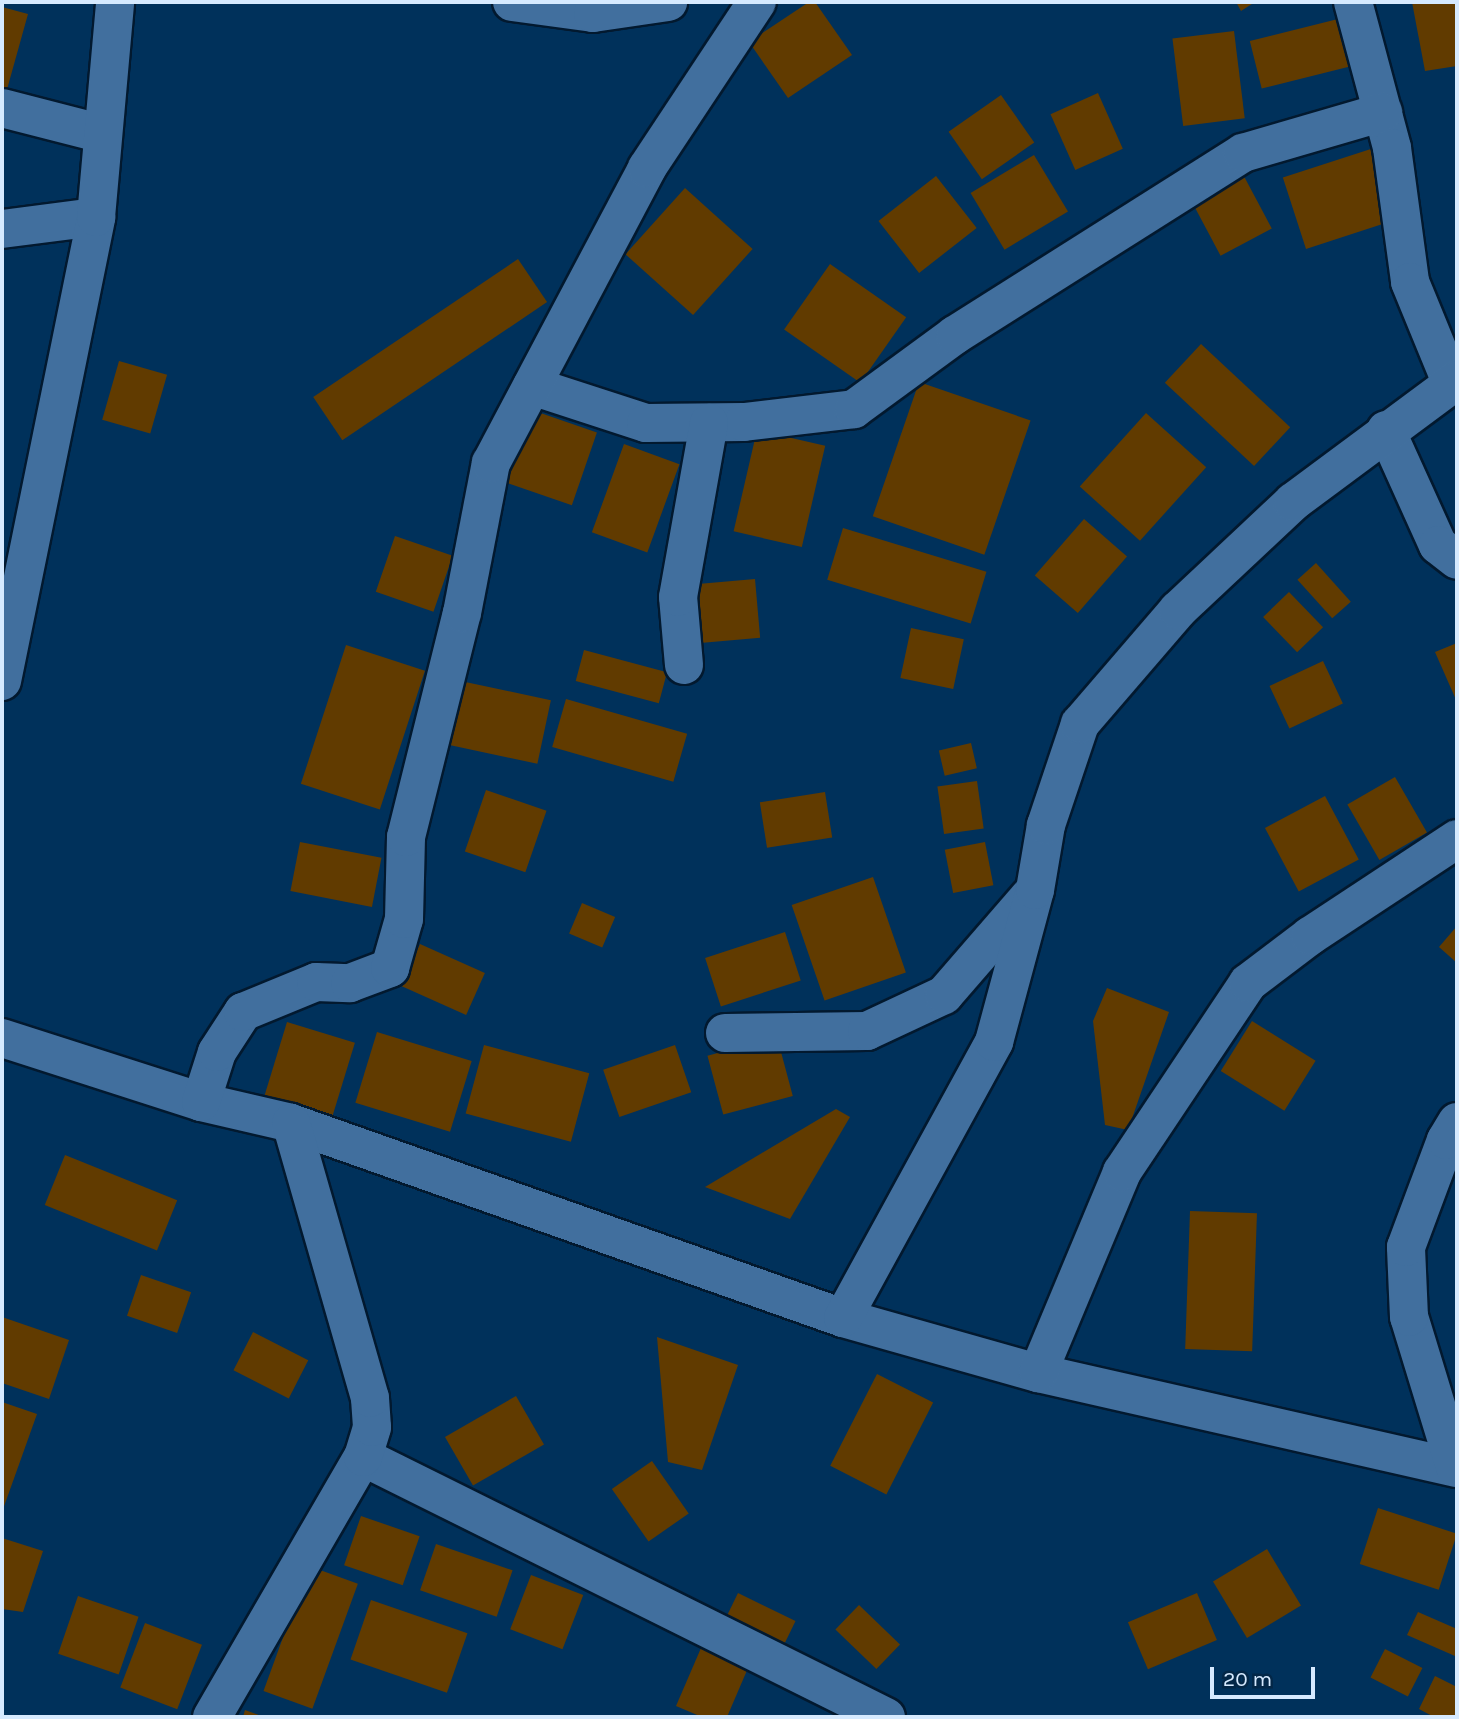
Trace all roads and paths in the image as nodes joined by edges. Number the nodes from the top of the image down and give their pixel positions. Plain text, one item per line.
1 (116, 2) edge
2 (512, 2) edge
3 (668, 2) edge
4 (757, 2) edge
5 (1353, 2) edge
6 (2, 108) edge
7 (1383, 112) junction
8 (103, 134) junction
9 (96, 217) junction
10 (2, 229) edge
11 (1454, 381) edge
12 (532, 386) junction
13 (709, 423) junction
14 (1386, 430) junction
15 (1457, 560) edge
16 (684, 665) dead end
17 (2, 681) edge
18 (1457, 839) edge
19 (1035, 890) junction
20 (725, 1033) dead end
21 (2, 1038) edge
22 (201, 1102) junction
23 (1457, 1122) edge
24 (291, 1123) junction
25 (843, 1318) junction
26 (1038, 1373) junction
27 (363, 1457) junction
28 (1456, 1468) edge
29 (212, 1717) edge
30 (886, 1717) edge

1 - 8 street
2 - 3 street
4 - 12 street
5 - 7 street
6 - 8 street
7 - 11 street
7 - 13 street
8 - 9 street
9 - 10 street
9 - 17 street
11 - 14 street
12 - 13 street
12 - 22 street
13 - 16 street
14 - 15 street
14 - 19 street
18 - 26 street
19 - 20 street
19 - 25 street
21 - 22 street
22 - 24 street
23 - 28 street
24 - 25 street
24 - 27 street
25 - 26 street
26 - 28 street
27 - 29 street
27 - 30 street

